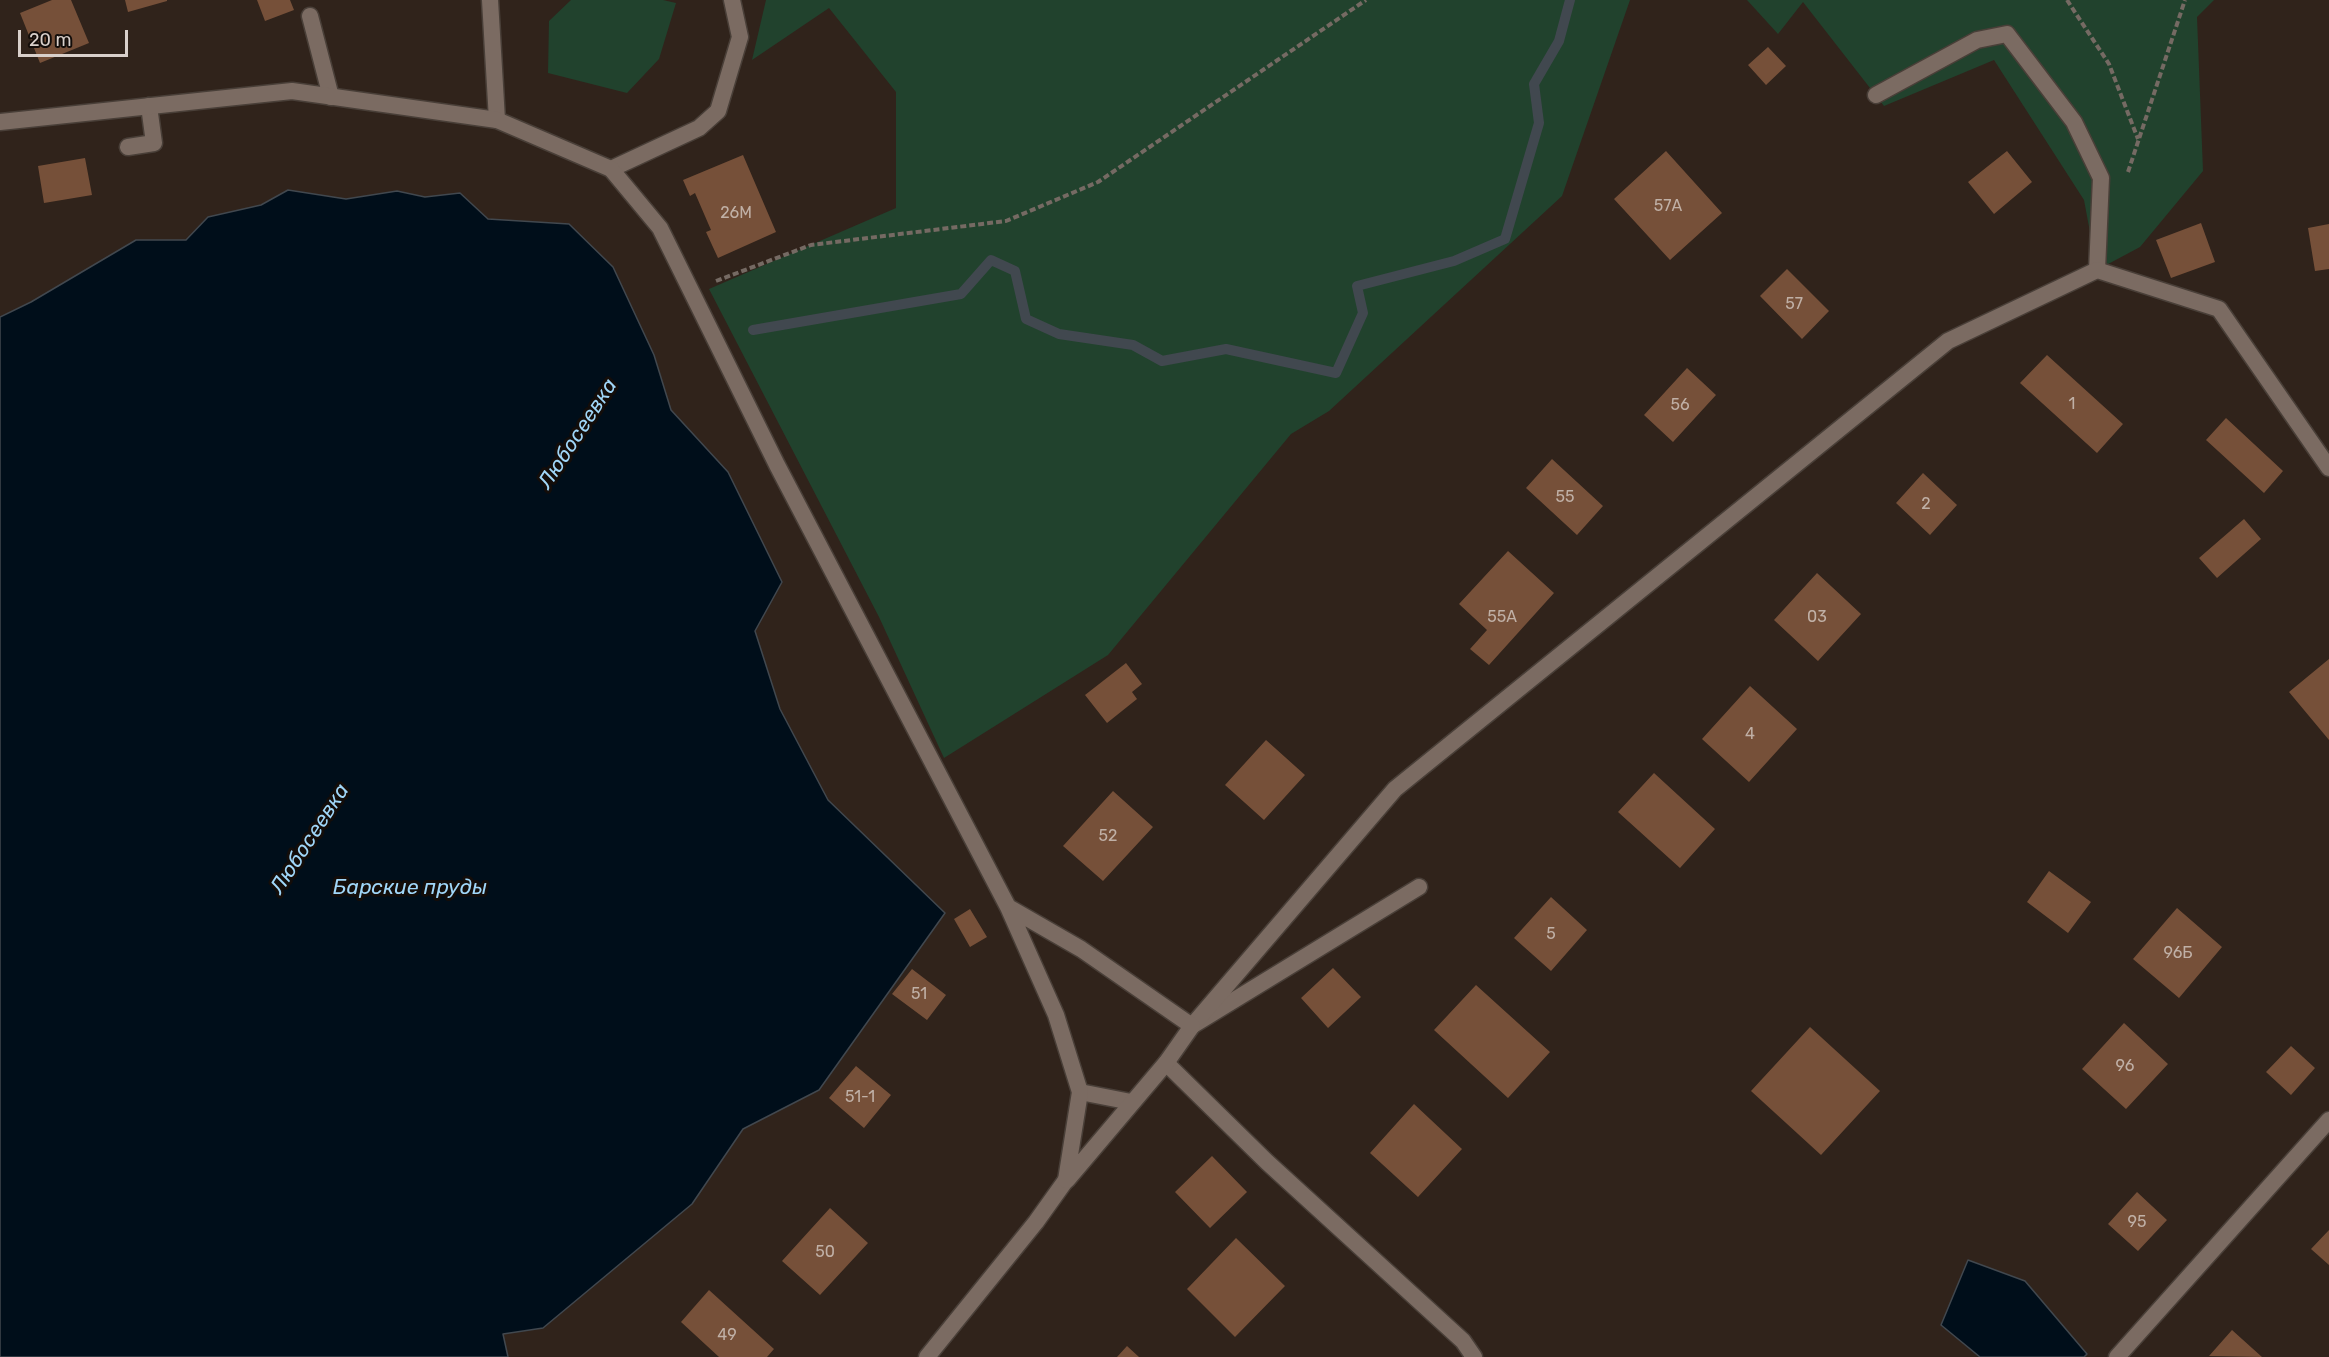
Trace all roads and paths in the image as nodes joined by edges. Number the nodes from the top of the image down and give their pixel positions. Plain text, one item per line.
1 (490, 0) edge
2 (732, 0) edge
3 (1366, 0) edge
4 (2067, 0) edge
5 (2185, 0) edge
6 (310, 16) dead end
7 (1876, 95) dead end
8 (331, 97) junction
9 (149, 106) junction
10 (496, 120) junction
11 (0, 122) edge
12 (128, 147) dead end
13 (611, 169) junction
14 (2097, 270) junction
15 (690, 290) junction
16 (2329, 468) edge
17 (1419, 887) dead end
18 (1008, 907) junction
19 (1192, 1026) junction
20 (1166, 1063) junction
21 (1080, 1092) junction
22 (1131, 1102) junction
23 (2329, 1120) edge
24 (1066, 1180) junction
25 (927, 1357) edge
26 (1474, 1357) edge
27 (2117, 1357) edge

1 - 10 street
2 - 13 street
3 - 15 path
4 - 5 path
6 - 8 street
7 - 14 street
8 - 9 street
8 - 10 street
9 - 11 street
9 - 12 street
10 - 13 street
13 - 15 street
14 - 16 street
14 - 19 street
15 - 18 street
17 - 19 street
18 - 19 street
18 - 21 street
19 - 20 street
20 - 22 street
20 - 26 street
21 - 22 street
21 - 24 street
22 - 24 street
23 - 27 street
24 - 25 street

